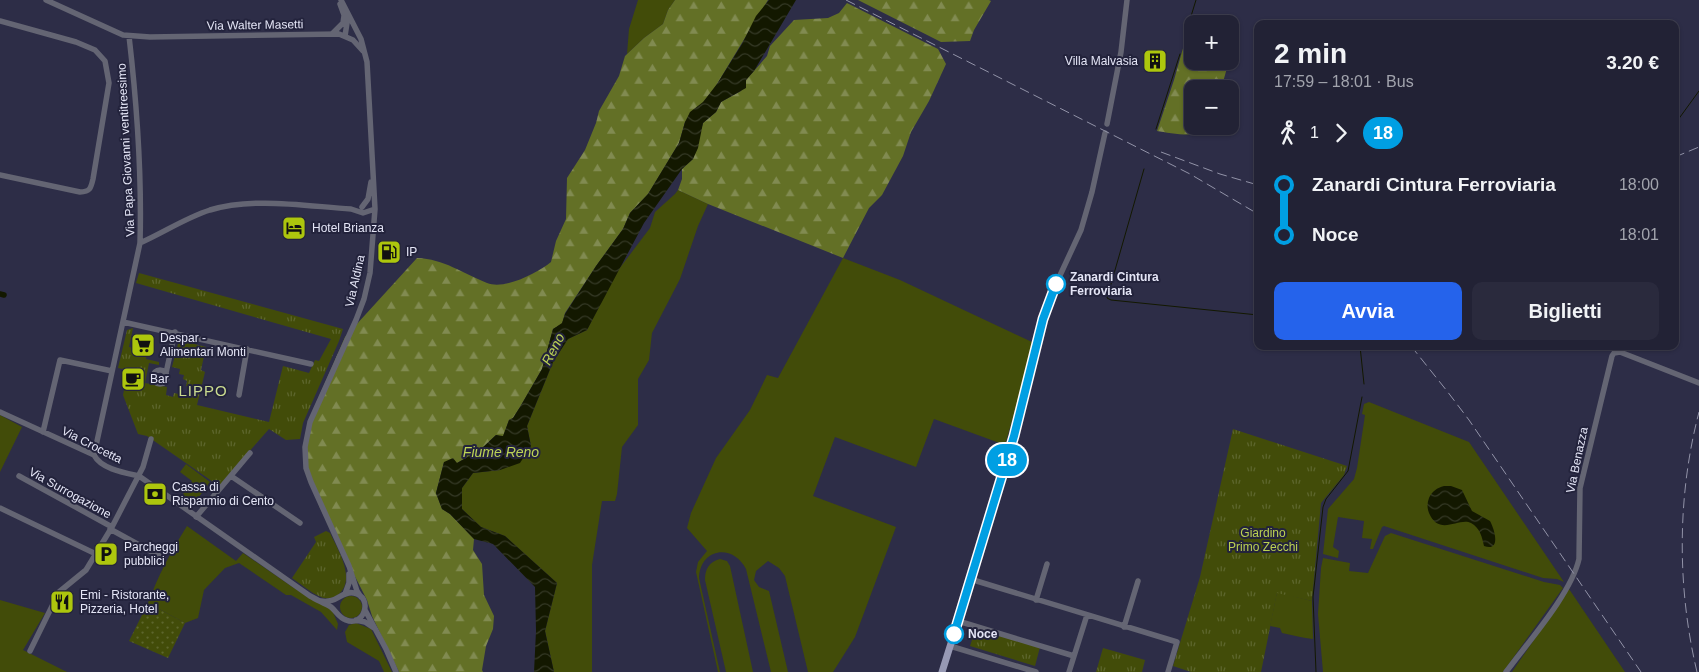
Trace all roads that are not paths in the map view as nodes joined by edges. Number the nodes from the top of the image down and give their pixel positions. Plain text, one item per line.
1 (46, 0) edge
2 (340, 0) edge
3 (1127, 0) edge
4 (344, 15) junction
5 (0, 21) edge
6 (332, 34) junction
7 (129, 36) junction
8 (345, 36) junction
9 (367, 62) junction
10 (1107, 124) dead end
11 (1105, 132) dead end
12 (373, 166) junction
13 (0, 175) edge
14 (375, 209) junction
15 (362, 210) junction
16 (374, 235) junction
17 (140, 243) junction
18 (123, 322) junction
19 (175, 332) junction
20 (247, 350) junction
21 (310, 364) dead end
22 (112, 371) junction
23 (166, 374) dead end
24 (1699, 383) edge
25 (239, 395) dead end
26 (0, 412) edge
27 (43, 432) junction
28 (150, 439) dead end
29 (250, 453) dead end
30 (94, 456) junction
31 (19, 476) dead end
32 (139, 476) junction
33 (231, 476) junction
34 (0, 508) edge
35 (196, 517) junction
36 (300, 524) dead end
37 (111, 528) junction
38 (96, 554) junction
39 (344, 555) junction
40 (163, 558) dead end
41 (1047, 564) dead end
42 (970, 579) junction
43 (1138, 581) dead end
44 (343, 595) junction
45 (361, 596) junction
46 (1036, 600) junction
47 (321, 601) junction
48 (365, 610) junction
49 (338, 613) junction
50 (1087, 615) junction
51 (356, 620) junction
52 (958, 621) junction
53 (1124, 627) junction
54 (376, 629) junction
55 (950, 646) junction
56 (30, 651) dead end
57 (1074, 656) junction
58 (396, 672) edge
59 (942, 672) edge
60 (1036, 672) edge
61 (1069, 672) edge
62 (1168, 672) edge
63 (1506, 672) edge

1 - 7 street, Via Walter Masetti
2 - 4 street, Via Aldina
2 - 9 street, Via Aldina
3 - 10 street
4 - 6 street
4 - 8 street, Via Aldina
5 - 13 street
6 - 7 street, Via Walter Masetti
6 - 8 street, Via Walter Masetti
7 - 17 street, Via Papa Giovanni ventitreesimo
8 - 9 street
9 - 12 street, Via Aldina
11 - 42 street
12 - 14 street, Via Aldina
12 - 15 street
14 - 15 street
14 - 16 street, Via Aldina
15 - 16 street
15 - 17 street
16 - 39 street, Via Aldina
17 - 18 street, Via Papa Giovanni ventitreesimo
18 - 19 street
18 - 22 street, Via Papa Giovanni ventitreesimo
19 - 20 street
19 - 23 street
20 - 21 street
20 - 25 street
22 - 27 street
22 - 30 street, Via Papa Giovanni ventitreesimo
24 - 63 street, Via Benazza
26 - 27 street, Via Crocetta
27 - 30 street, Via Crocetta
28 - 32 street, Via Surrogazione
29 - 33 street
30 - 32 street, Via Crocetta
31 - 37 street, Via Surrogazione
32 - 35 street, Via Crocetta
32 - 37 street, Via Surrogazione
33 - 35 street
33 - 36 street
34 - 38 street
35 - 47 street, Via Crocetta
37 - 38 street, Via Surrogazione
37 - 40 street, Via Surrogazione
38 - 56 street, Via Surrogazione
39 - 44 street, Via Aldina
39 - 45 street, Via Aldina
41 - 46 street
42 - 46 street
42 - 52 street
43 - 53 street
44 - 45 street
44 - 47 street
44 - 49 street
45 - 48 street
46 - 50 street
47 - 49 street, Via Crocetta
48 - 51 street
48 - 54 street
49 - 51 street
50 - 53 street
50 - 57 street
51 - 54 street
52 - 55 main road
52 - 57 street
53 - 62 street
54 - 58 street
55 - 59 main road
55 - 60 street
57 - 61 street

